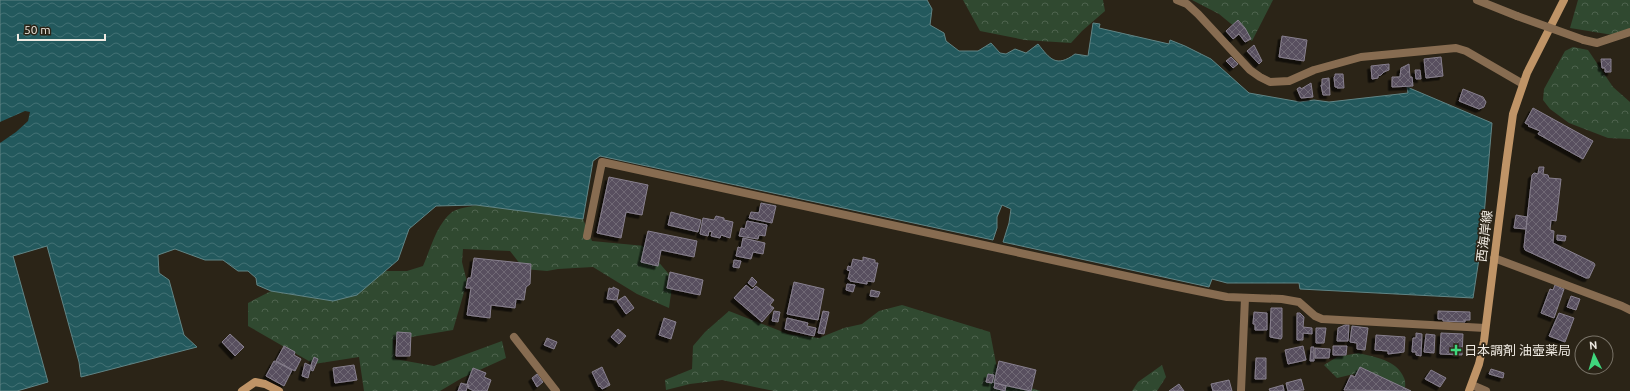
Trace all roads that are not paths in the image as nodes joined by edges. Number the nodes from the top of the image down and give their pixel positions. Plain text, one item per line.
1 (1177, 0) edge
2 (1477, 0) edge
3 (1564, 0) edge
4 (1630, 32) edge
5 (1523, 84) junction
6 (587, 236) dead end
7 (1494, 258) junction
8 (1245, 298) junction
9 (1626, 305) edge
10 (1630, 310) edge
11 (1485, 328) junction
12 (514, 337) dead end
13 (1470, 388) edge
14 (242, 391) edge
15 (279, 391) edge
16 (556, 391) edge
17 (1241, 391) edge
18 (1486, 391) edge

1 - 5 street
2 - 4 street, bridge
3 - 5 street, 西海岸線
5 - 7 street, 西海岸線
6 - 8 street
7 - 9 street
7 - 11 street, 西海岸線
8 - 11 street
8 - 17 street
9 - 10 street
11 - 13 street, 西海岸線
12 - 16 street
13 - 18 street
14 - 15 street

